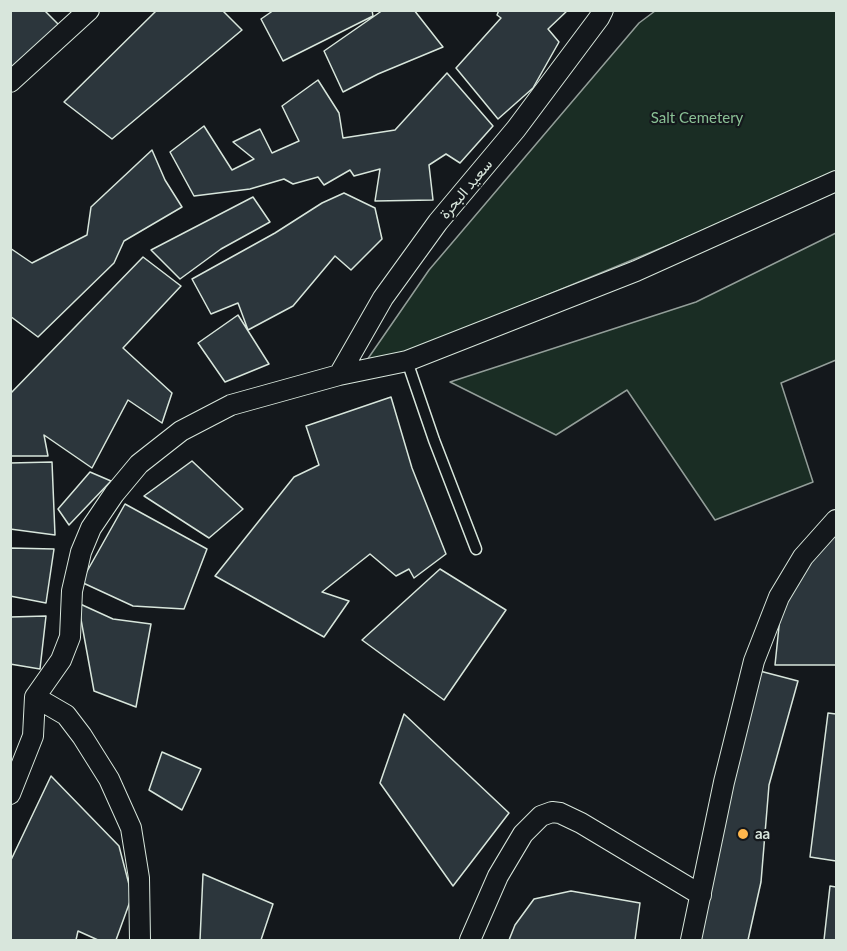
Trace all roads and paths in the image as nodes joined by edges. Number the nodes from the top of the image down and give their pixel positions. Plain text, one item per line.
1 (89, 10) edge
2 (603, 13) edge
3 (10, 82) edge
4 (837, 181) edge
5 (407, 361) junction
6 (339, 375) junction
7 (837, 520) edge
8 (476, 549) dead end
9 (35, 697) junction
10 (10, 794) edge
11 (701, 895) junction
12 (140, 940) edge
13 (470, 940) edge
14 (691, 940) edge

1 - 3 street
2 - 6 street, سعيد البحرة
4 - 5 street
5 - 6 street
5 - 8 lane
6 - 9 street
7 - 11 street
9 - 10 street
9 - 12 street
11 - 13 street
11 - 14 street

